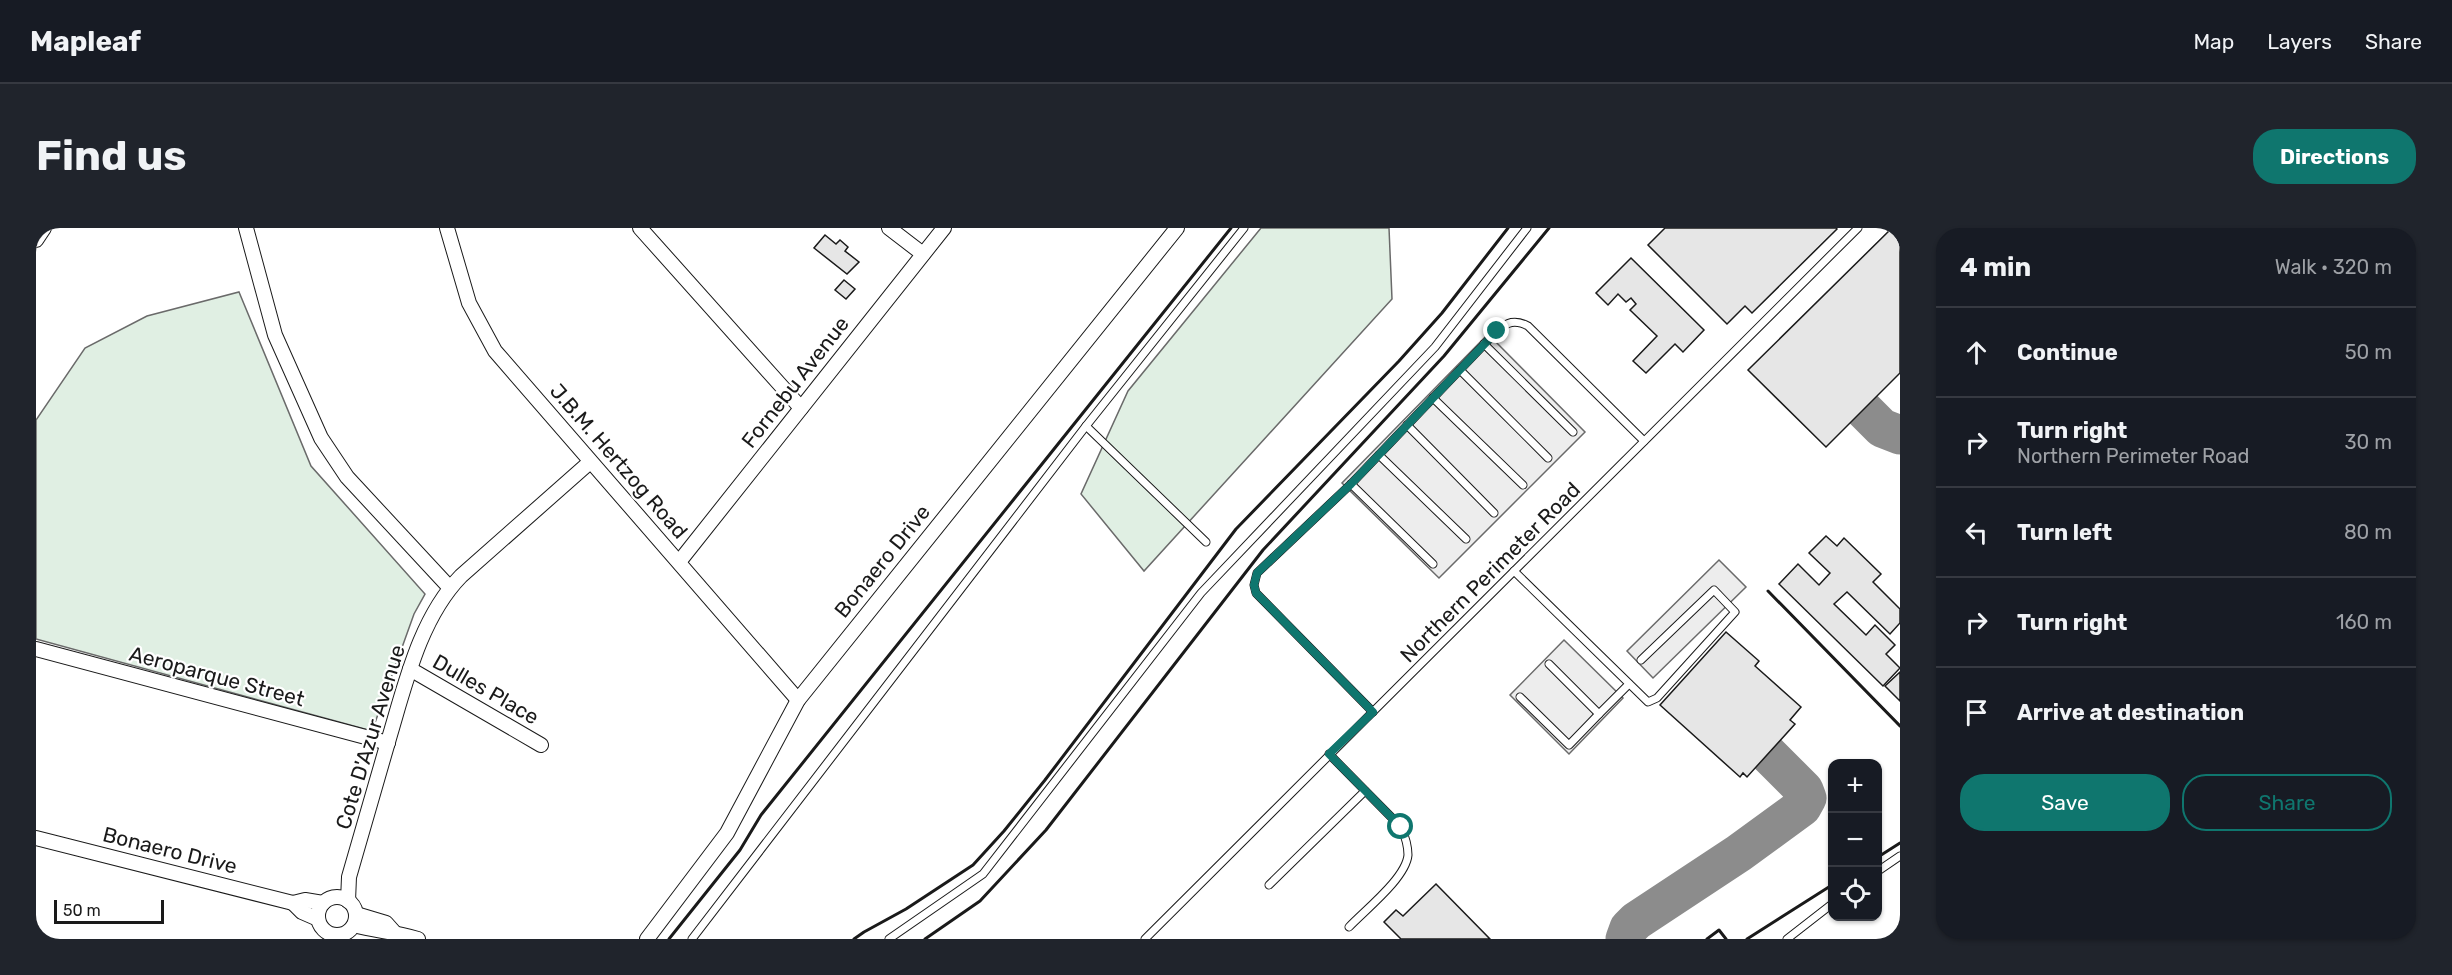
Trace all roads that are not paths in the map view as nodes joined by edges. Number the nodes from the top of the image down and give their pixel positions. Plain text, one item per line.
1 (44, 228) edge
2 (246, 228) edge
3 (447, 228) edge
4 (640, 228) edge
5 (889, 228) edge
6 (944, 228) edge
7 (1177, 228) edge
8 (1244, 228) edge
9 (1527, 228) edge
10 (1858, 228) edge
11 (36, 240) edge
12 (923, 254) junction
13 (1485, 344) junction
14 (1460, 370) junction
15 (1433, 398) junction
16 (801, 408) junction
17 (1407, 425) junction
18 (1086, 426) junction
19 (1573, 432) dead end
20 (1644, 441) junction
21 (1379, 454) junction
22 (1548, 458) dead end
23 (590, 462) junction
24 (1351, 484) junction
25 (1523, 485) dead end
26 (1494, 513) dead end
27 (1466, 539) dead end
28 (1206, 542) dead end
29 (679, 562) junction
30 (1433, 564) dead end
31 (1514, 571) junction
32 (450, 588) junction
33 (36, 649) edge
34 (1641, 660) dead end
35 (1548, 664) dead end
36 (410, 669) junction
37 (1629, 684) junction
38 (1520, 697) dead end
39 (798, 700) junction
40 (1373, 712) junction
41 (1599, 714) junction
42 (388, 743) junction
43 (541, 745) dead end
44 (1329, 754) junction
45 (1365, 791) junction
46 (36, 838) edge
47 (1900, 856) edge
48 (1882, 867) edge
49 (1269, 885) dead end
50 (342, 899) junction
51 (293, 903) junction
52 (323, 903) junction
53 (1828, 907) edge
54 (318, 919) junction
55 (355, 920) junction
56 (1349, 927) dead end
57 (418, 939) edge
58 (647, 939) edge
59 (692, 939) edge
60 (889, 939) edge
61 (1144, 939) edge
62 (1787, 939) edge

1 - 11 street
2 - 32 street
3 - 23 street, J.B.M. Hertzog Road
4 - 16 street
5 - 12 street
6 - 12 street, Fornebu Avenue
7 - 39 street, Bonaero Drive
8 - 18 lane
9 - 60 lane
10 - 20 lane, Northern Perimeter Road
12 - 16 street, Fornebu Avenue
13 - 14 lane
13 - 19 lane
13 - 20 lane
14 - 15 lane
14 - 22 lane
15 - 17 lane
15 - 25 lane
16 - 29 street, Fornebu Avenue
17 - 21 lane
17 - 26 lane
18 - 28 lane
18 - 59 lane
20 - 31 lane, Northern Perimeter Road
21 - 24 lane
21 - 27 lane
23 - 29 street, J.B.M. Hertzog Road
23 - 32 street, Cote D'Azur Avenue
24 - 30 lane
24 - 40 lane
29 - 39 street, J.B.M. Hertzog Road
31 - 37 lane
31 - 40 lane, Northern Perimeter Road
32 - 36 street, Cote D'Azur Avenue
33 - 42 street, Aeroparque Street
34 - 37 lane
35 - 41 lane
36 - 42 street, Cote D'Azur Avenue
36 - 43 street, Dulles Place
37 - 41 lane
38 - 41 lane
39 - 58 street, Bonaero Drive
40 - 44 lane, Northern Perimeter Road
42 - 50 street, Cote D'Azur Avenue
44 - 45 lane
44 - 61 lane, Northern Perimeter Road
45 - 49 lane
45 - 56 lane
46 - 51 street, Bonaero Drive
47 - 48 lane
50 - 52 street
50 - 55 street
51 - 52 street, Bonaero Drive
51 - 54 street, Bonaero Drive
52 - 54 street
53 - 62 lane
54 - 55 street
55 - 57 street

